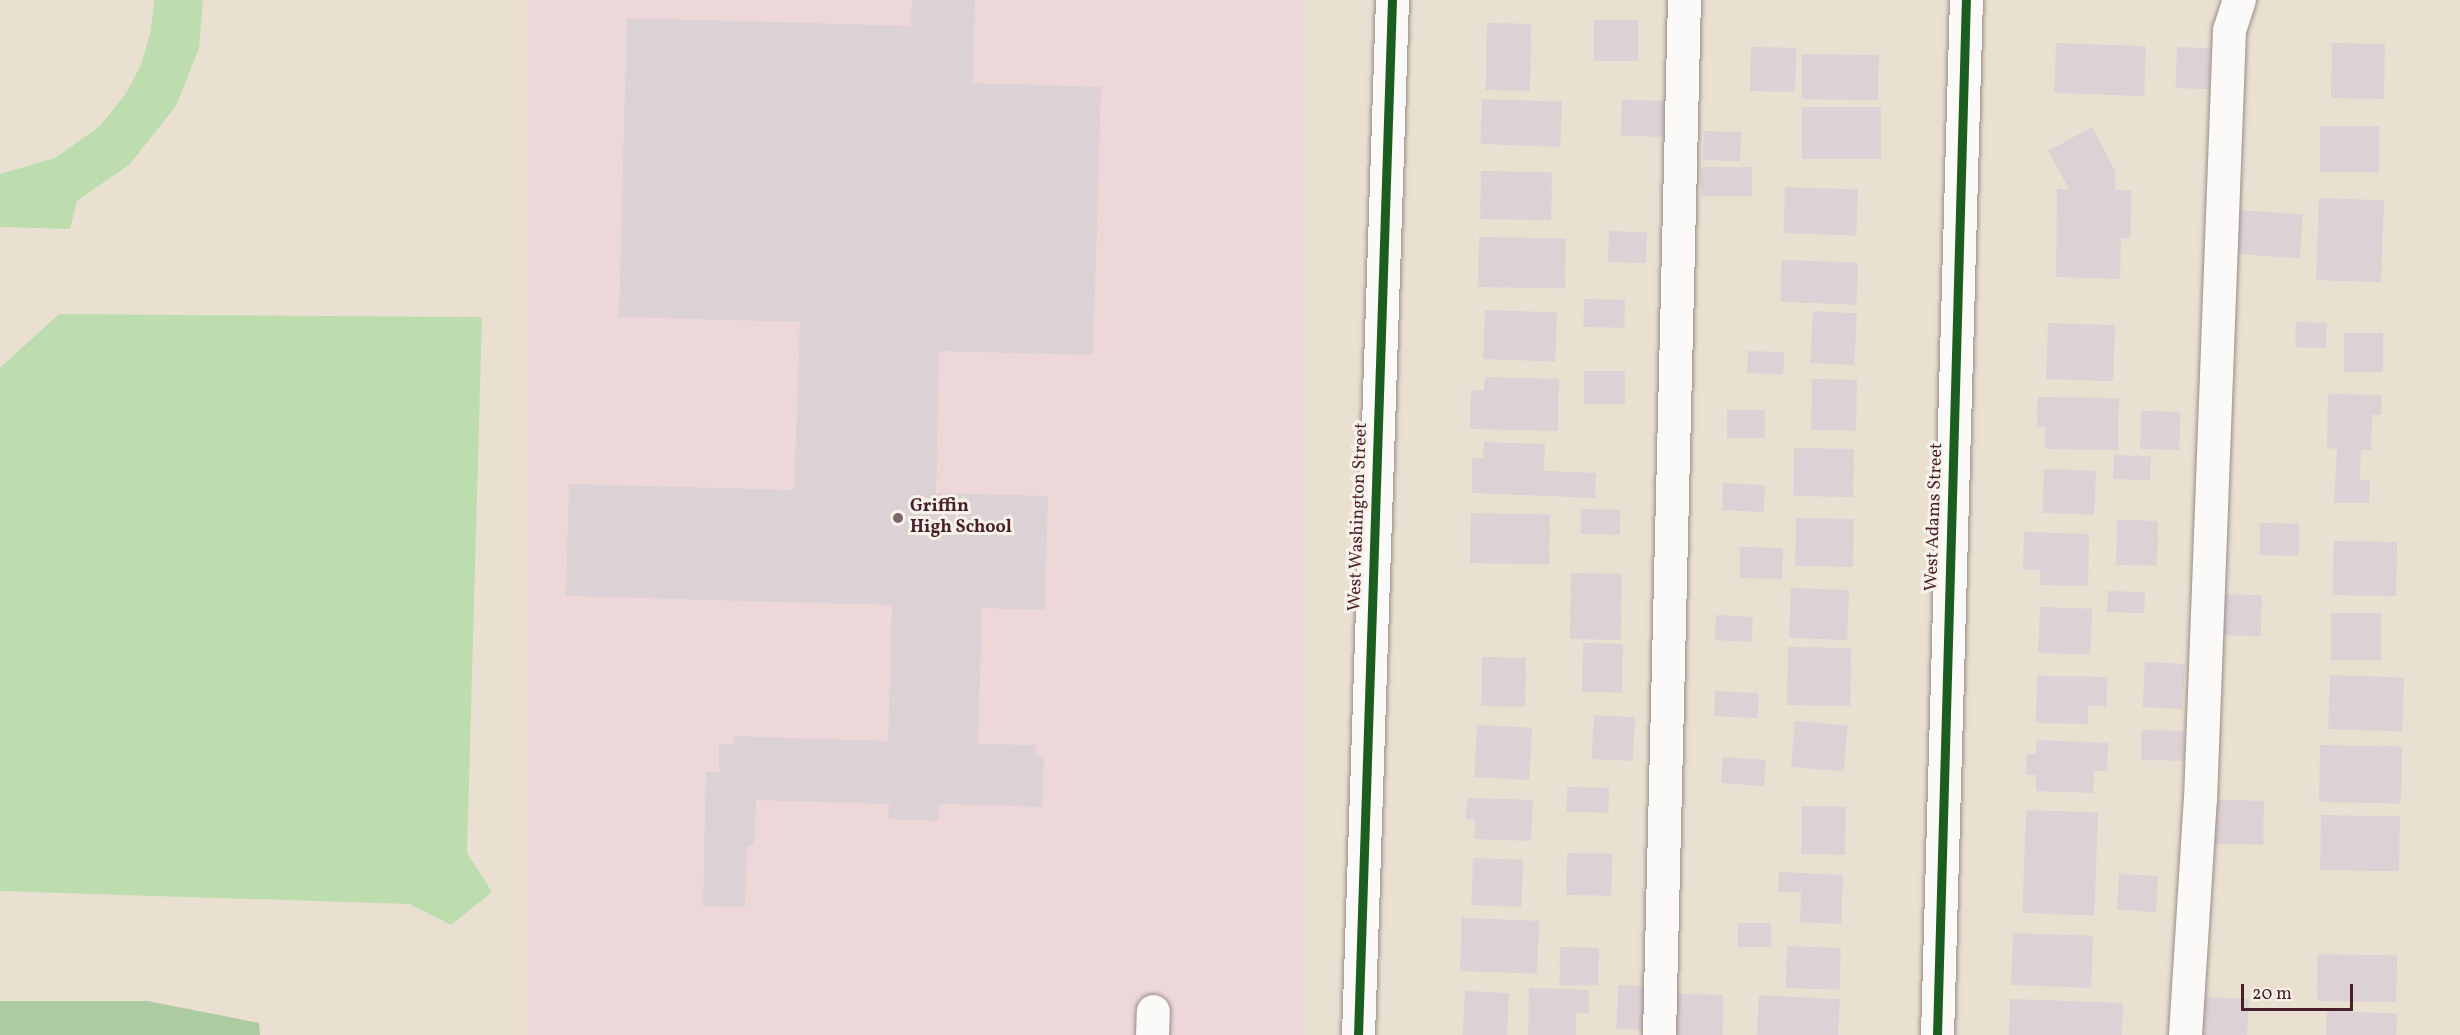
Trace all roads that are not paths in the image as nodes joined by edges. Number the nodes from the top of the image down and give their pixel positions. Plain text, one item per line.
1 (1392, 0) edge
2 (1684, 0) edge
3 (1966, 0) edge
4 (2239, 0) edge
5 (1358, 1035) edge
6 (1659, 1035) edge
7 (1937, 1035) edge
8 (2185, 1035) edge

1 - 5 street, West Washington Street
2 - 6 street
3 - 7 street, West Adams Street
4 - 8 street

